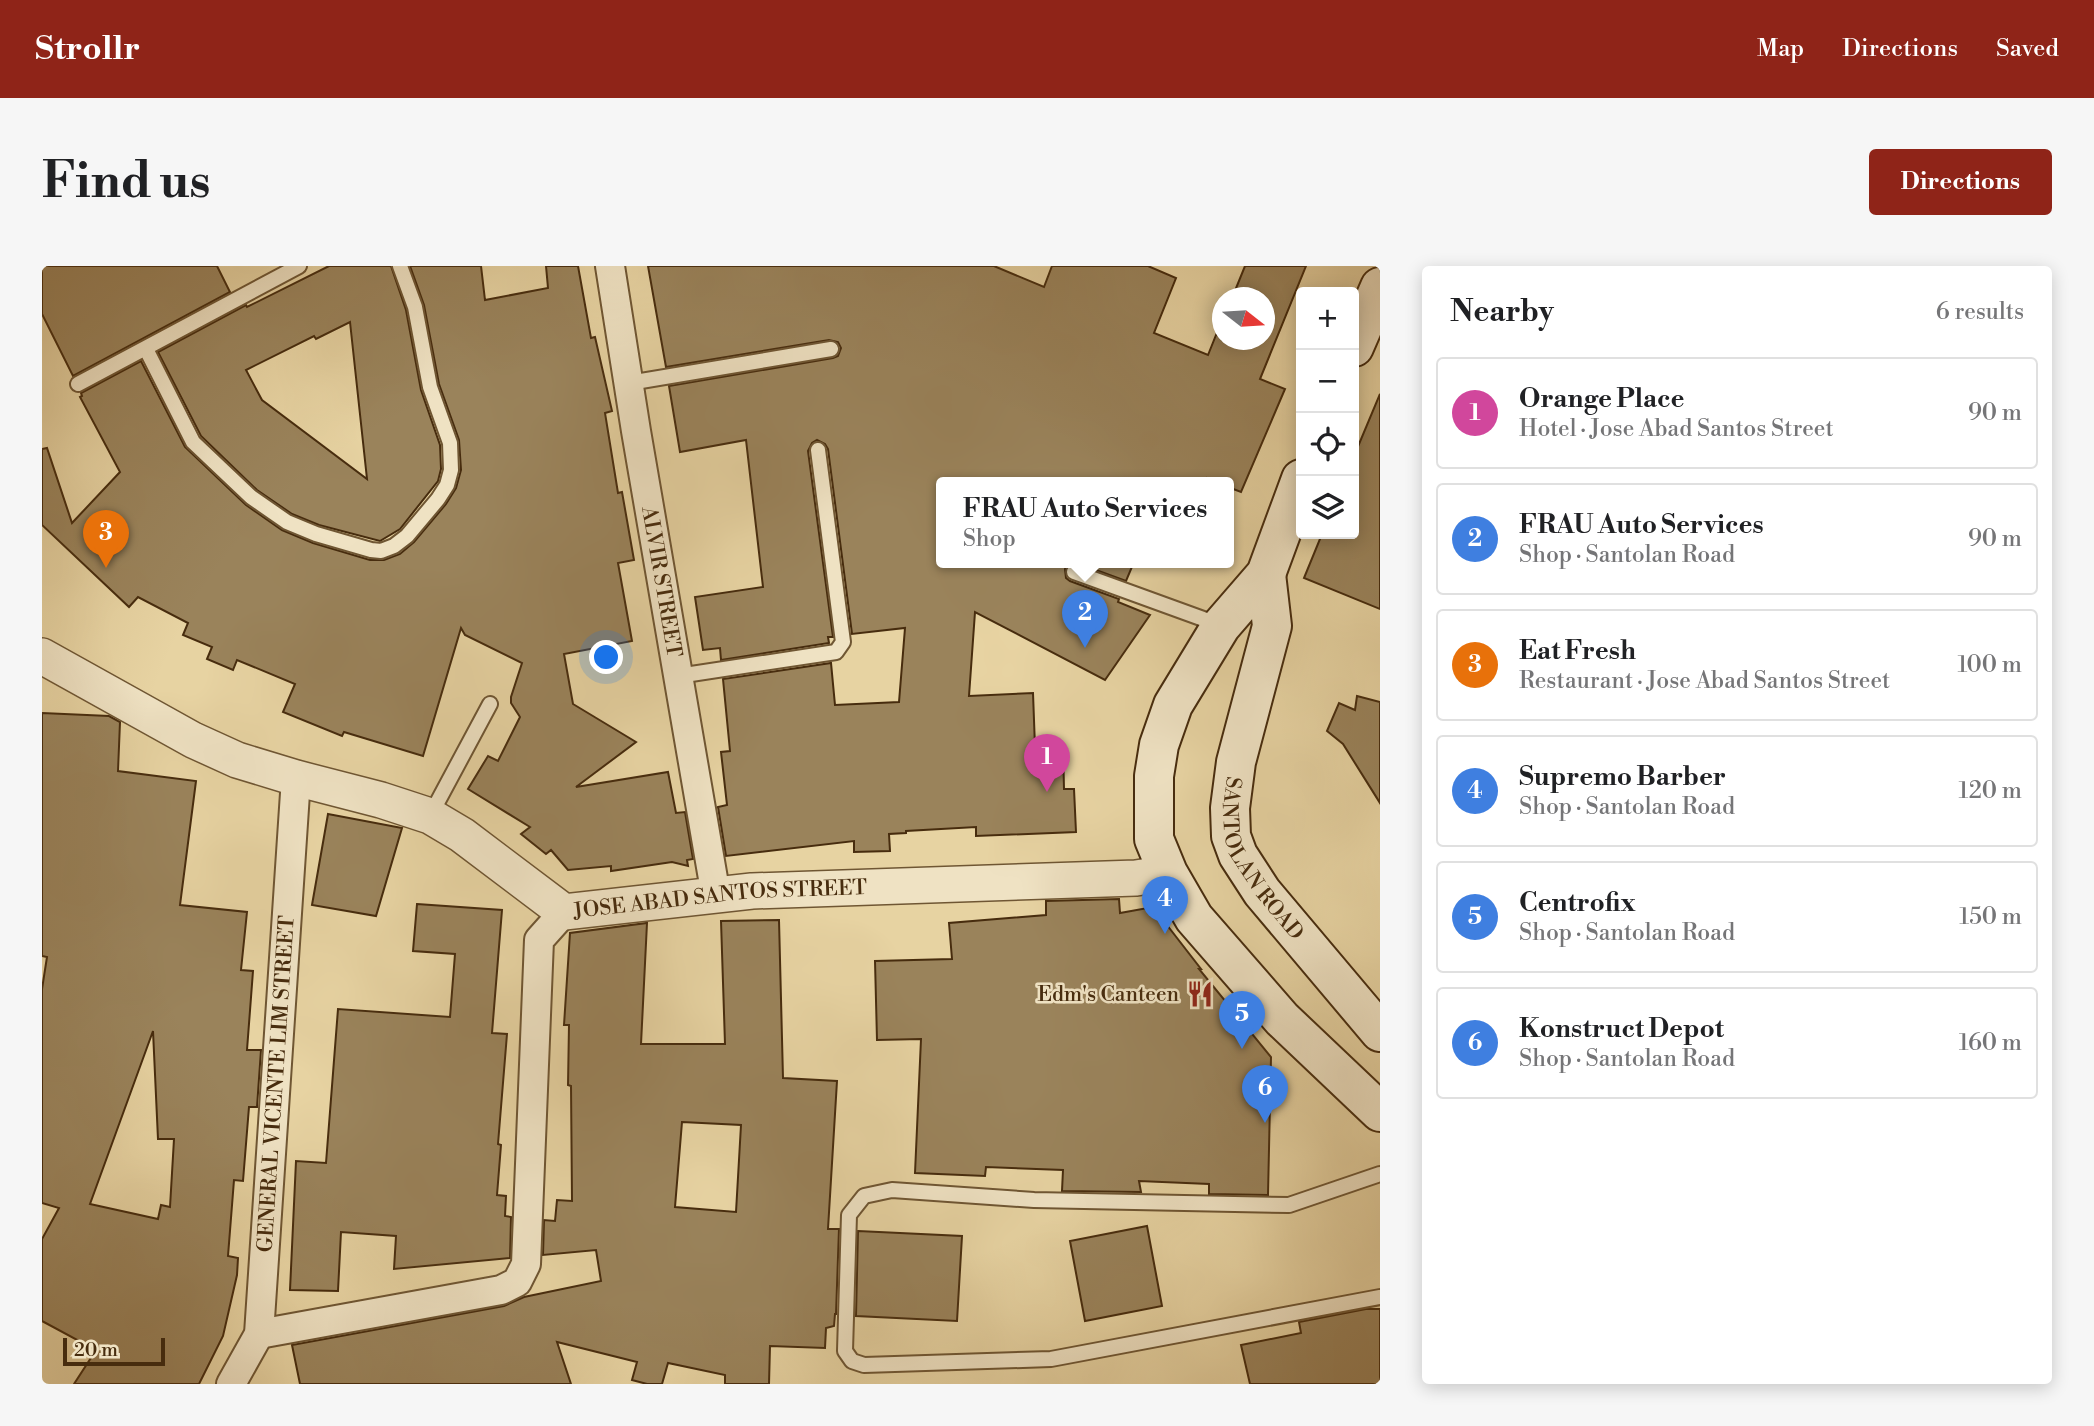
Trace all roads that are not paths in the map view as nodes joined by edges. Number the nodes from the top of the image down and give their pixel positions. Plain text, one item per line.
1 (299, 266) edge
2 (400, 266) edge
3 (610, 266) edge
4 (280, 271) edge
5 (1380, 287) edge
6 (1359, 335) edge
7 (146, 349) junction
8 (831, 349) dead end
9 (629, 383) junction
10 (78, 384) dead end
11 (818, 450) dead end
12 (1296, 492) edge
13 (1074, 572) dead end
14 (1266, 573) junction
15 (1221, 626) junction
16 (42, 656) edge
17 (678, 676) junction
18 (490, 704) dead end
19 (296, 778) junction
20 (430, 817) junction
21 (1168, 873) junction
22 (716, 896) junction
23 (564, 912) junction
24 (1380, 1032) edge
25 (1380, 1112) edge
26 (1380, 1174) edge
27 (1380, 1297) edge
28 (259, 1334) junction
29 (231, 1384) edge

1 - 4 lane
2 - 7 lane
3 - 9 street, ALVIR STREET
4 - 7 lane
5 - 6 main road
7 - 10 lane
8 - 9 lane
9 - 17 street, ALVIR STREET
11 - 17 lane
12 - 14 main road, SANTOLAN ROAD
13 - 15 lane
14 - 15 main road, SANTOLAN ROAD
14 - 24 main road, SANTOLAN ROAD
15 - 21 main road, SANTOLAN ROAD
16 - 19 street, JOSE ABAD SANTOS STREET
17 - 22 street, ALVIR STREET
18 - 20 lane
19 - 20 street, JOSE ABAD SANTOS STREET
19 - 28 street, GENERAL VICENTE LIM STREET
20 - 23 street, JOSE ABAD SANTOS STREET
21 - 22 street, JOSE ABAD SANTOS STREET
21 - 25 main road, SANTOLAN ROAD
22 - 23 street, JOSE ABAD SANTOS STREET
23 - 28 street
26 - 27 lane
28 - 29 street, GENERAL VICENTE LIM STREET

